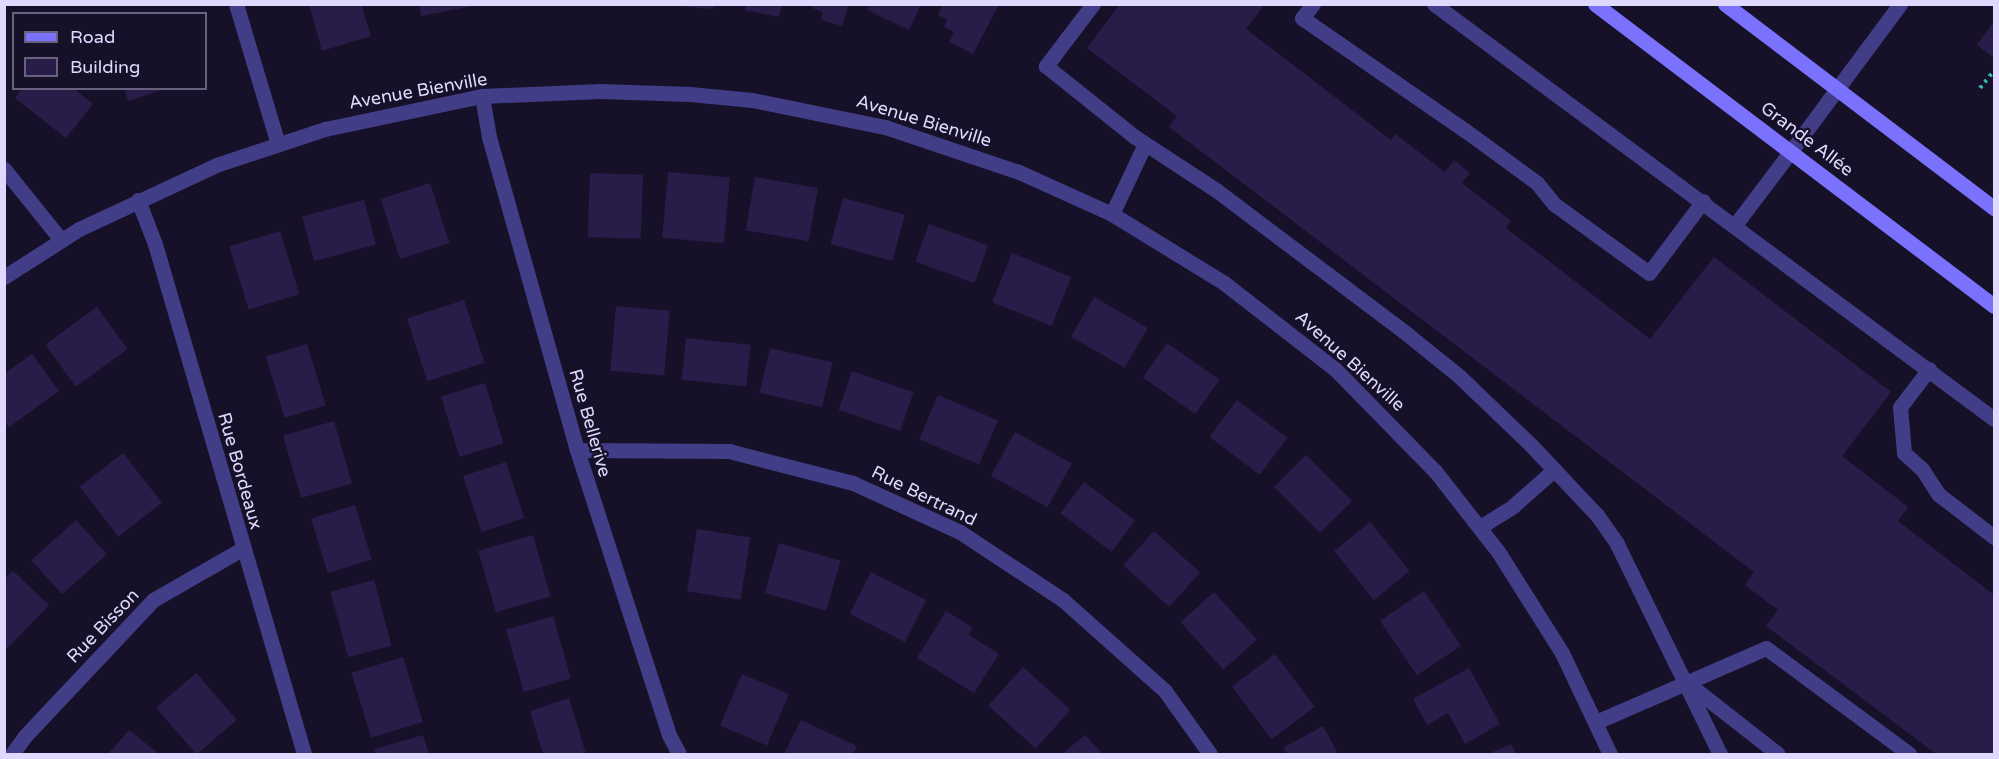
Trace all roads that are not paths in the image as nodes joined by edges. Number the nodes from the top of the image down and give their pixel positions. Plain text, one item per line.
1 (236, 4) edge
2 (1093, 4) edge
3 (1313, 4) edge
4 (1434, 4) edge
5 (1595, 4) edge
6 (1725, 4) edge
7 (1900, 4) edge
8 (1838, 89) junction
9 (482, 96) junction
10 (278, 144) junction
11 (1145, 144) junction
12 (1791, 151) junction
13 (4, 169) edge
14 (138, 200) junction
15 (1703, 201) junction
16 (1995, 208) edge
17 (1112, 214) junction
18 (1735, 225) junction
19 (61, 240) junction
20 (4, 277) edge
21 (1995, 306) edge
22 (1929, 369) junction
23 (1995, 419) edge
24 (577, 450) junction
25 (1554, 470) junction
26 (1480, 527) junction
27 (1995, 537) edge
28 (242, 549) junction
29 (1689, 684) junction
30 (1596, 722) junction
31 (12, 754) edge
32 (304, 754) edge
33 (679, 754) edge
34 (1210, 754) edge
35 (1610, 754) edge
36 (1720, 754) edge
37 (1778, 754) edge
38 (1909, 754) edge

1 - 10 street
2 - 11 street
3 - 15 street
4 - 15 street
5 - 12 main road, Grande Allée
6 - 8 main road
7 - 8 street
8 - 12 street
8 - 16 main road
9 - 10 street, Avenue Bienville
9 - 17 street, Avenue Bienville
9 - 24 street, Rue Bellerive
10 - 14 street, Avenue Bienville
11 - 17 street
11 - 25 street
12 - 18 street
12 - 21 main road, Grande Allée
13 - 19 street
14 - 19 street, Avenue Bienville
14 - 28 street, Rue Bordeaux
15 - 18 street
17 - 26 street, Avenue Bienville
18 - 22 street
19 - 20 street, Avenue Bienville
22 - 23 street
22 - 27 street
24 - 33 street, Rue Bellerive
24 - 34 street, Rue Bertrand
25 - 26 street
25 - 29 street
26 - 30 street, Avenue Bienville
28 - 31 street, Rue Bisson
28 - 32 street, Rue Bordeaux
29 - 30 street
29 - 36 street
29 - 37 street
29 - 38 street
30 - 35 street, Avenue Bienville

